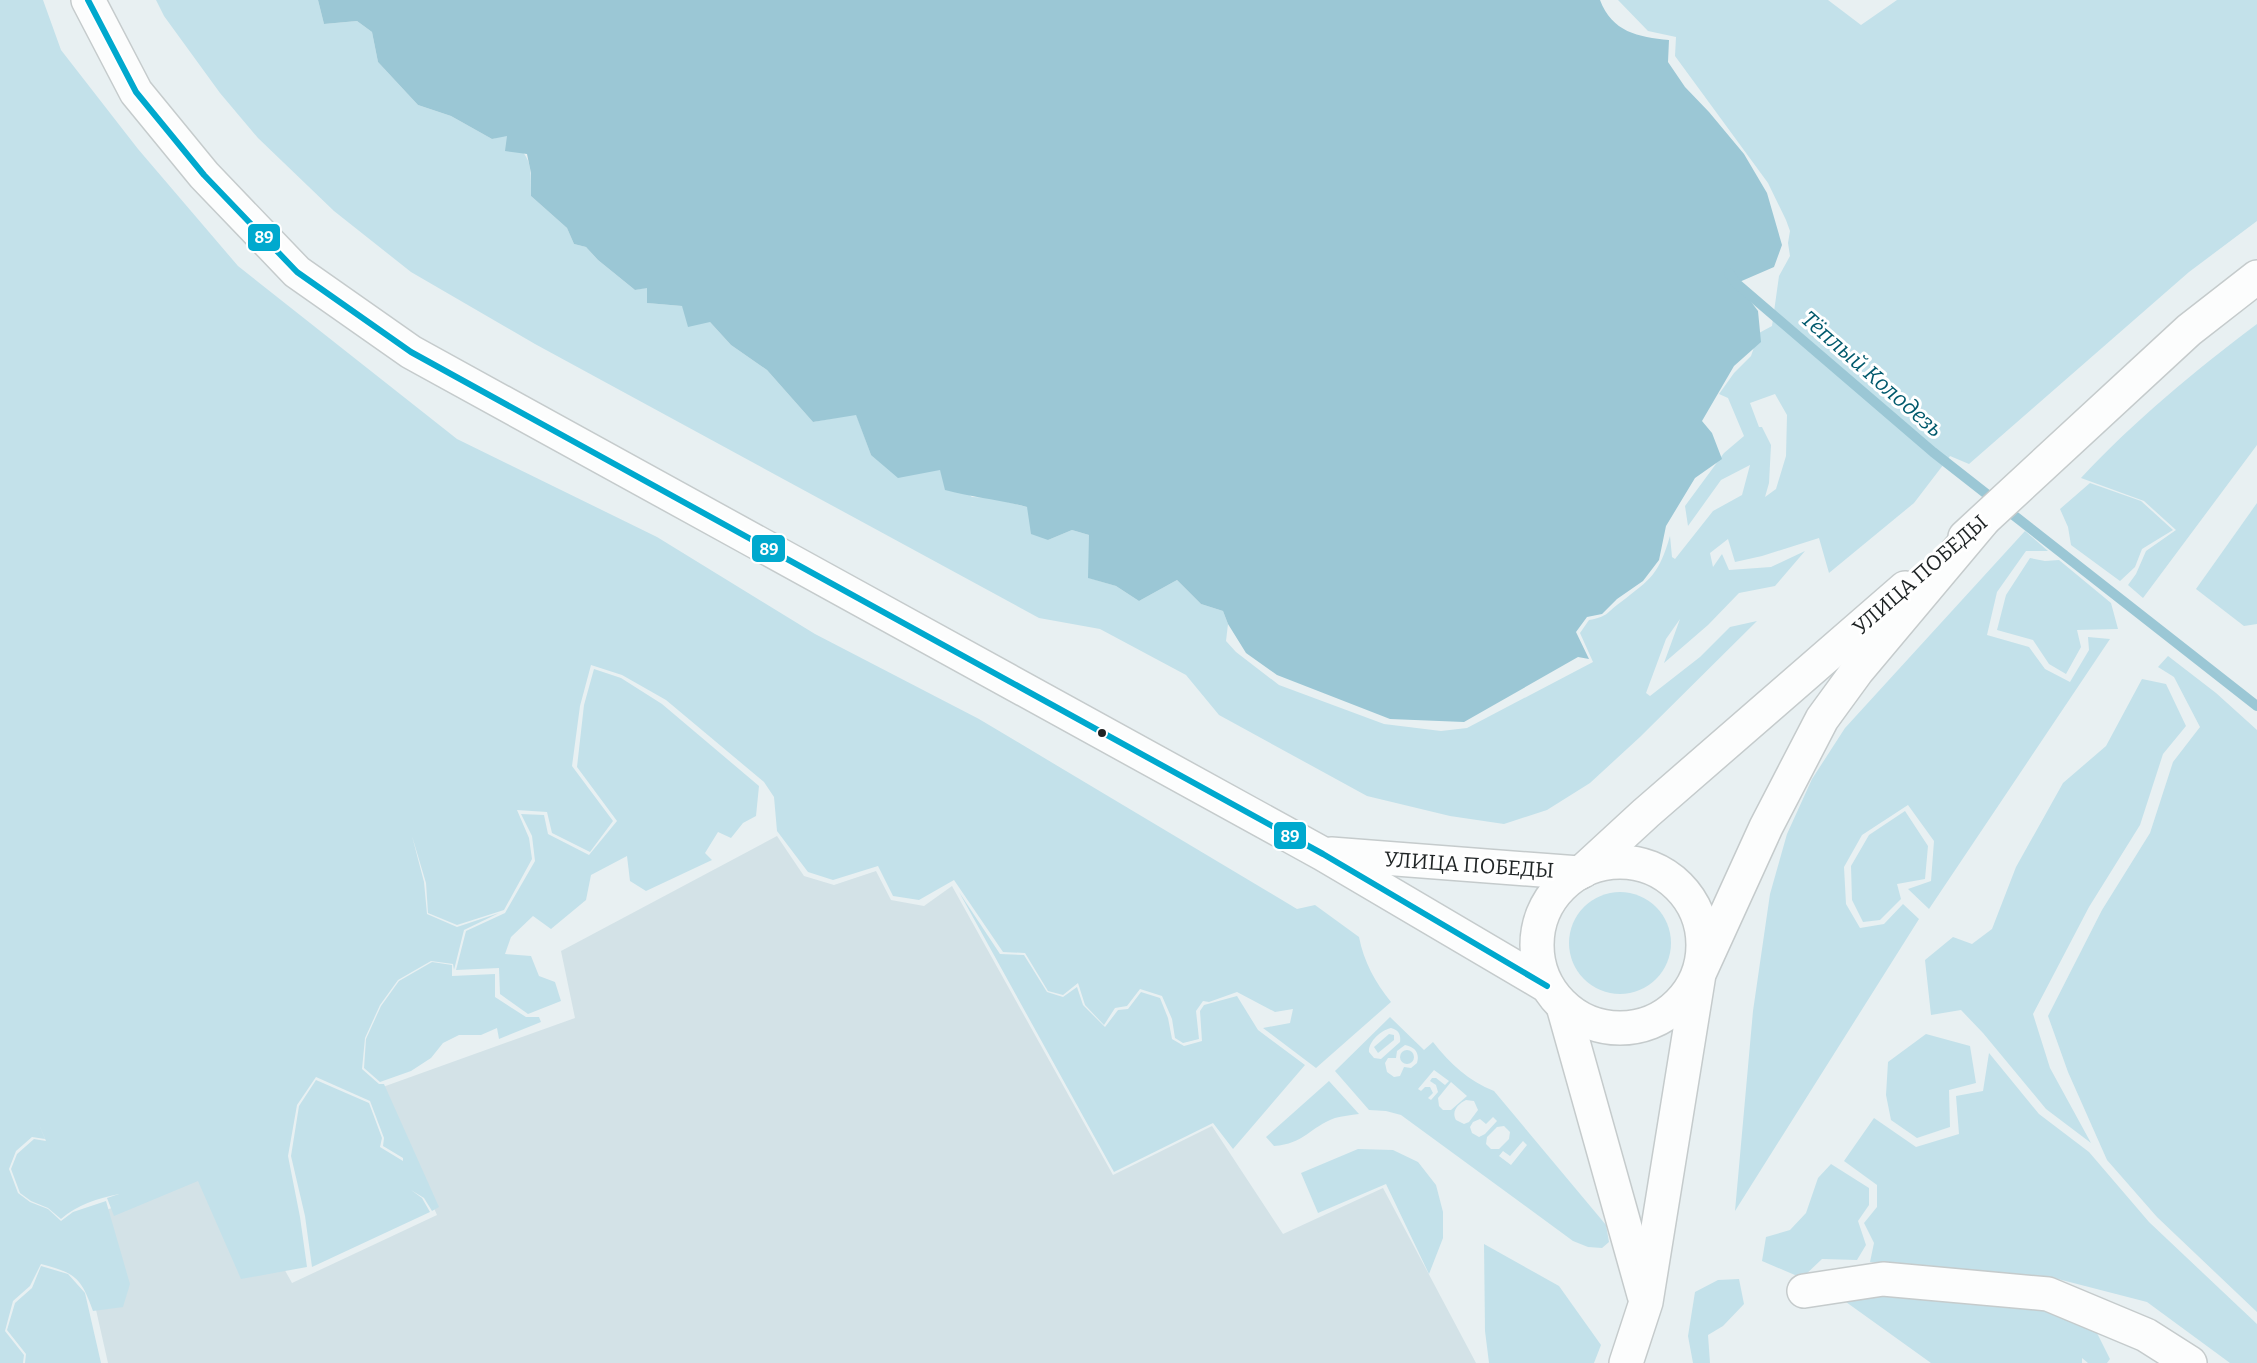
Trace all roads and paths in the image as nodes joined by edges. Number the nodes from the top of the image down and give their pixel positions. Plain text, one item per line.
1 (88, 0) edge
2 (2257, 278) edge
3 (1982, 522) junction
4 (1323, 854) junction
5 (1581, 872) junction
6 (1699, 974) junction
7 (1555, 996) junction
8 (1804, 1292) dead end
9 (1646, 1302) junction
10 (2149, 1349) edge
11 (1626, 1363) edge
12 (2190, 1363) edge

1 - 4 main road
2 - 3 main road, УЛИЦА ПОБЕДЫ
3 - 5 main road, УЛИЦА ПОБЕДЫ
3 - 6 main road
4 - 5 main road, УЛИЦА ПОБЕДЫ
4 - 7 main road
5 - 6 main road
5 - 7 main road
6 - 7 main road
6 - 9 main road
7 - 9 main road
8 - 10 main road
9 - 11 main road
10 - 12 main road

